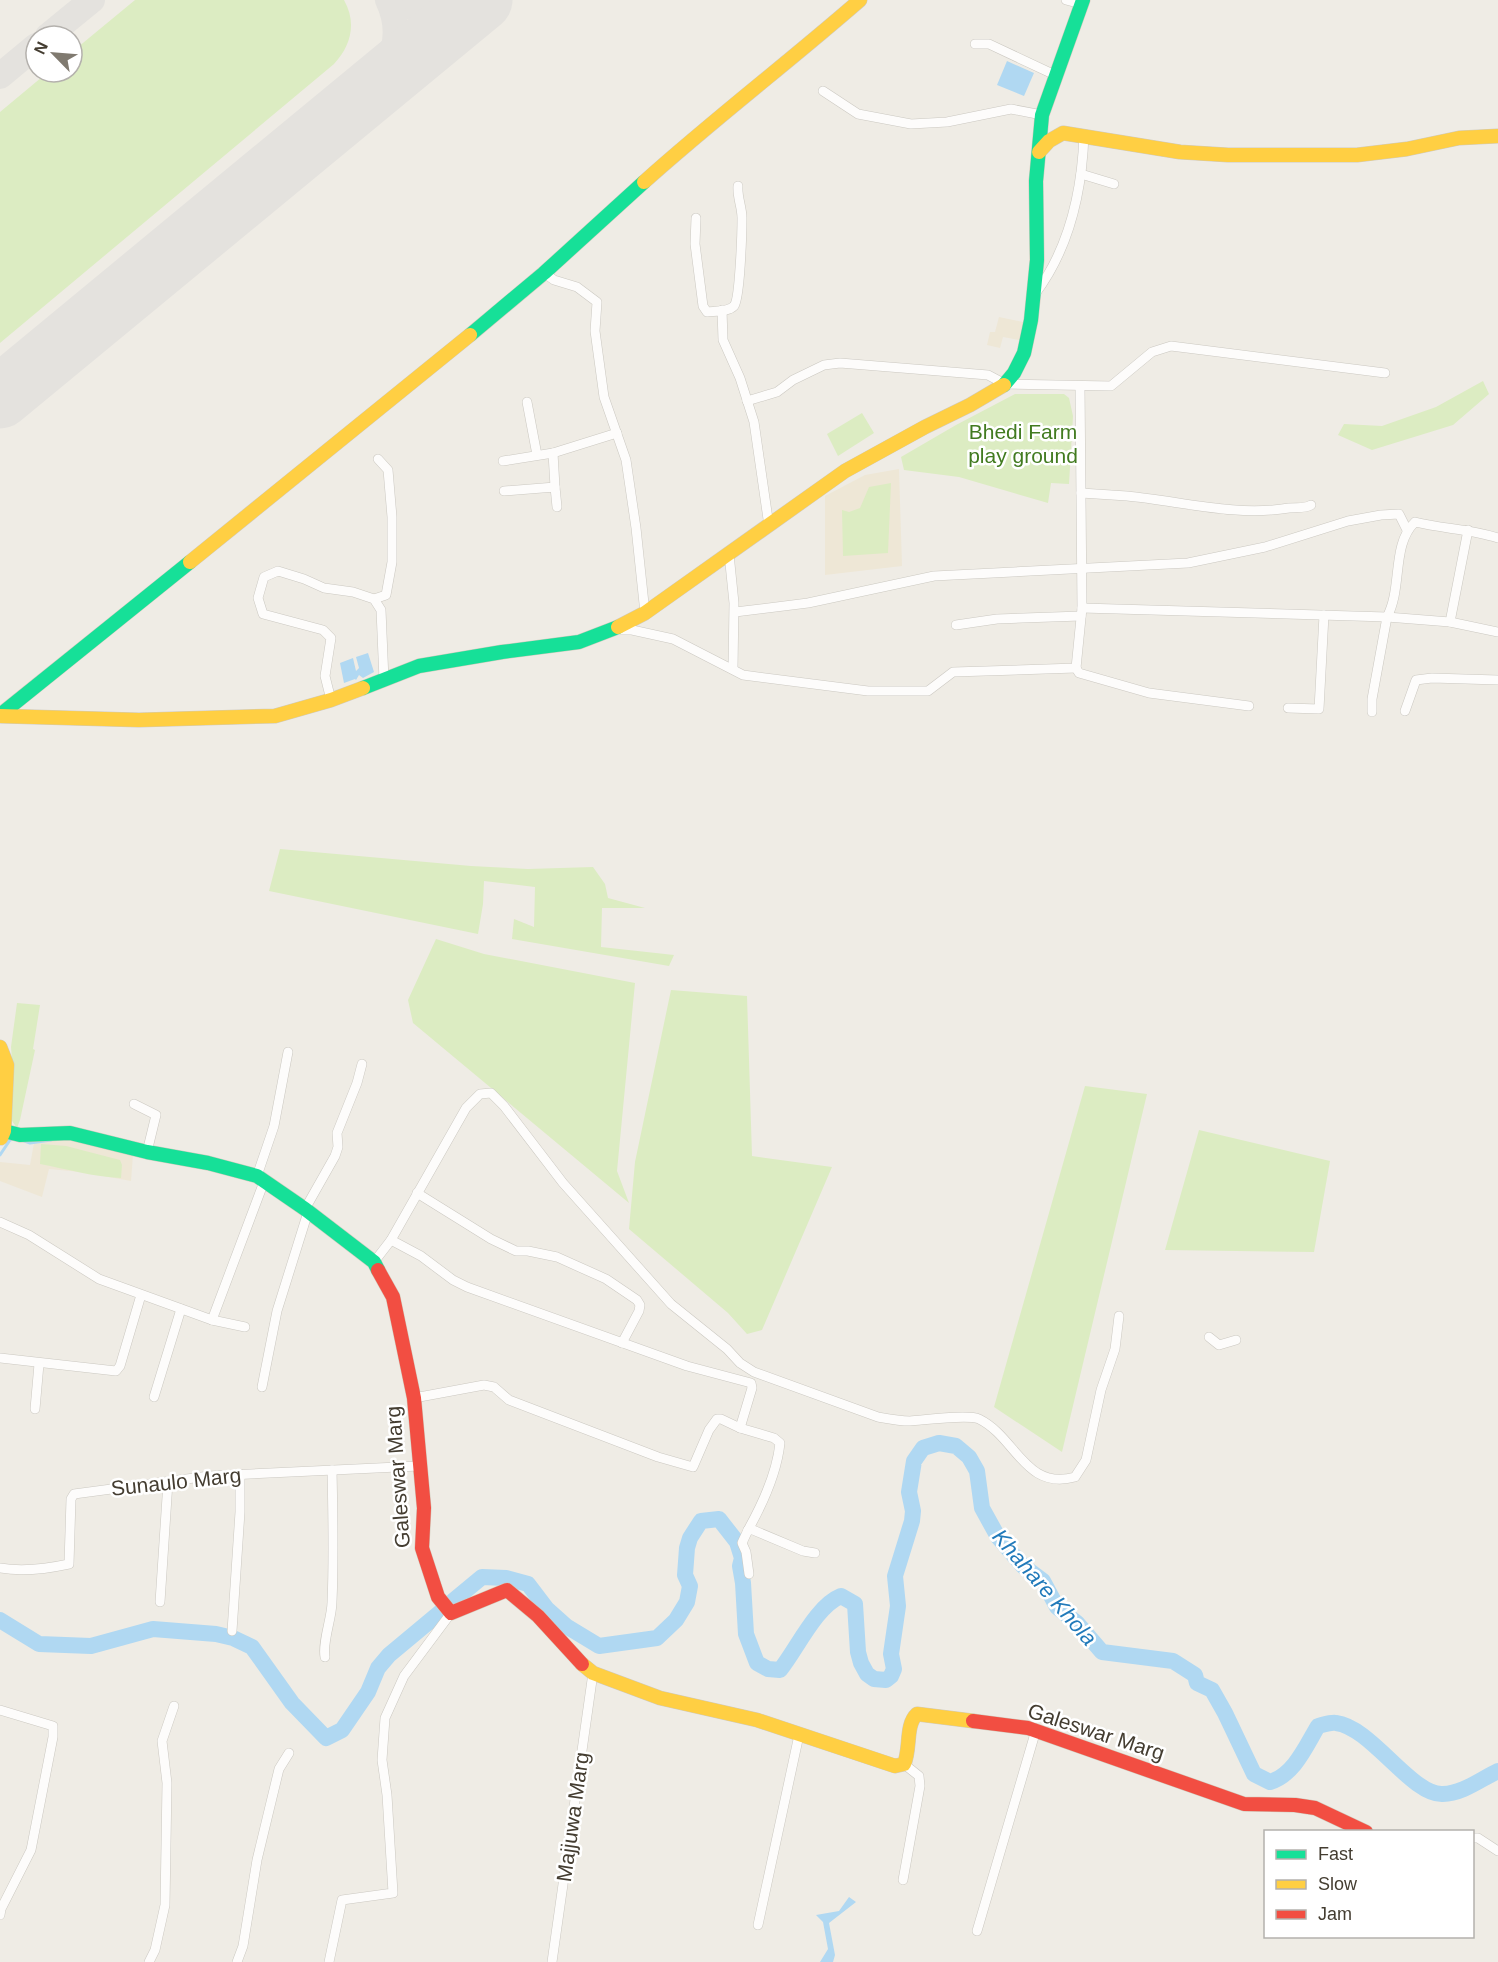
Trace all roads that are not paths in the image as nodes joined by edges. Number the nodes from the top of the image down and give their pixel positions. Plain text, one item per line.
1 (860, 0) edge
2 (1066, 0) edge
3 (1082, 2) edge
4 (975, 44) dead end
5 (1054, 75) junction
6 (823, 91) dead end
7 (1042, 115) junction
8 (1084, 135) junction
9 (1498, 136) edge
10 (1039, 152) junction
11 (1080, 174) junction
12 (1114, 184) dead end
13 (738, 186) dead end
14 (696, 218) dead end
15 (544, 273) junction
16 (1034, 296) junction
17 (722, 310) junction
18 (1384, 373) dead end
19 (1005, 384) junction
20 (1080, 386) junction
21 (747, 401) junction
22 (526, 402) dead end
23 (617, 434) junction
24 (553, 453) junction
25 (537, 455) junction
26 (378, 459) dead end
27 (503, 461) dead end
28 (555, 487) junction
29 (504, 491) dead end
30 (1081, 493) junction
31 (1311, 505) dead end
32 (557, 507) dead end
33 (769, 526) junction
34 (1407, 530) junction
35 (1468, 531) junction
36 (1498, 538) edge
37 (729, 554) junction
38 (1082, 569) junction
39 (374, 599) junction
40 (735, 612) junction
41 (1082, 612) junction
42 (645, 614) junction
43 (1324, 615) junction
44 (1387, 617) junction
45 (1450, 622) junction
46 (956, 625) dead end
47 (609, 631) junction
48 (1498, 632) edge
49 (1076, 668) junction
50 (733, 669) junction
51 (384, 680) junction
52 (1498, 680) edge
53 (331, 700) junction
54 (1249, 706) dead end
55 (1288, 708) dead end
56 (1405, 711) dead end
57 (1372, 712) dead end
58 (0, 715) edge
59 (0, 1047) edge
60 (288, 1052) dead end
61 (362, 1064) dead end
62 (134, 1104) dead end
63 (2, 1135) edge
64 (147, 1152) junction
65 (260, 1178) junction
66 (417, 1193) junction
67 (307, 1211) junction
68 (0, 1222) edge
69 (391, 1240) junction
70 (374, 1262) junction
71 (141, 1295) junction
72 (181, 1309) junction
73 (1119, 1316) dead end
74 (212, 1320) junction
75 (245, 1328) dead end
76 (1209, 1337) dead end
77 (1236, 1340) dead end
78 (622, 1342) junction
79 (0, 1358) edge
80 (39, 1364) junction
81 (262, 1388) dead end
82 (154, 1397) dead end
83 (414, 1398) junction
84 (35, 1409) dead end
85 (740, 1428) junction
86 (419, 1466) junction
87 (332, 1470) junction
88 (240, 1474) junction
89 (168, 1482) junction
90 (748, 1530) junction
91 (815, 1553) dead end
92 (0, 1568) edge
93 (749, 1574) dead end
94 (160, 1602) dead end
95 (451, 1613) junction
96 (232, 1631) dead end
97 (324, 1657) dead end
98 (593, 1672) junction
99 (174, 1706) dead end
100 (0, 1710) edge
101 (1036, 1730) junction
102 (799, 1735) junction
103 (289, 1753) dead end
104 (904, 1764) junction
105 (1362, 1830) edge
106 (1474, 1838) edge
107 (1498, 1851) edge
108 (903, 1880) dead end
109 (0, 1916) edge
110 (758, 1925) dead end
111 (977, 1931) dead end
112 (149, 1962) edge
113 (237, 1962) edge
114 (329, 1962) edge
115 (552, 1962) edge

1 - 15 street
2 - 3 street
3 - 5 street
4 - 5 street
5 - 7 street
6 - 7 street
7 - 10 street
8 - 9 street
8 - 10 street
8 - 11 street
10 - 16 street
11 - 12 street
11 - 16 street
13 - 17 street
14 - 17 street
15 - 23 street
15 - 58 street
16 - 19 street
17 - 21 street
18 - 20 street
19 - 20 street
19 - 21 street
19 - 33 street
20 - 30 street
21 - 33 street
22 - 25 street
23 - 24 street
23 - 42 street
24 - 25 street
24 - 28 street
25 - 27 street
26 - 39 street
28 - 29 street
28 - 32 street
30 - 31 street
30 - 38 street
33 - 37 street
34 - 35 street
34 - 38 street
34 - 44 street
35 - 36 street
35 - 45 street
37 - 40 street
37 - 42 street
38 - 40 street
38 - 41 street
39 - 51 street
39 - 53 street
40 - 50 street
41 - 43 street
41 - 46 street
41 - 49 street
42 - 47 street
43 - 44 street
43 - 55 street
44 - 45 street
44 - 57 street
45 - 48 street
47 - 50 street
47 - 51 street
49 - 50 street
49 - 54 street
51 - 53 street
52 - 56 street
53 - 58 street
59 - 63 street
60 - 65 street
61 - 67 street
62 - 64 street
63 - 64 street, Galeswar Marg
64 - 65 street, Galeswar Marg
65 - 67 street, Galeswar Marg
65 - 74 street
66 - 69 street
66 - 73 street
66 - 78 street
67 - 70 street, Galeswar Marg
67 - 81 street
68 - 71 street
69 - 70 street
69 - 78 street
70 - 83 street, Galeswar Marg
71 - 72 street
71 - 80 street
72 - 74 street
72 - 82 street
74 - 75 street
76 - 77 street
78 - 85 street
79 - 80 street
80 - 84 street
83 - 85 street
83 - 86 street, Galeswar Marg
85 - 90 street
86 - 87 street, Sunaulo Marg
86 - 95 street, Galeswar Marg
87 - 88 street, Sunaulo Marg
87 - 97 street
88 - 89 street, Sunaulo Marg
88 - 96 street
89 - 92 street, Sunaulo Marg
89 - 94 street
90 - 91 street
90 - 93 street
95 - 98 street
95 - 114 street
98 - 102 street
98 - 115 street, Majjuwa Marg
99 - 112 street
100 - 109 street
101 - 104 street, Galeswar Marg
101 - 105 street, Galeswar Marg
101 - 111 street
102 - 104 street
102 - 110 street
103 - 113 street
104 - 108 street
106 - 107 street

